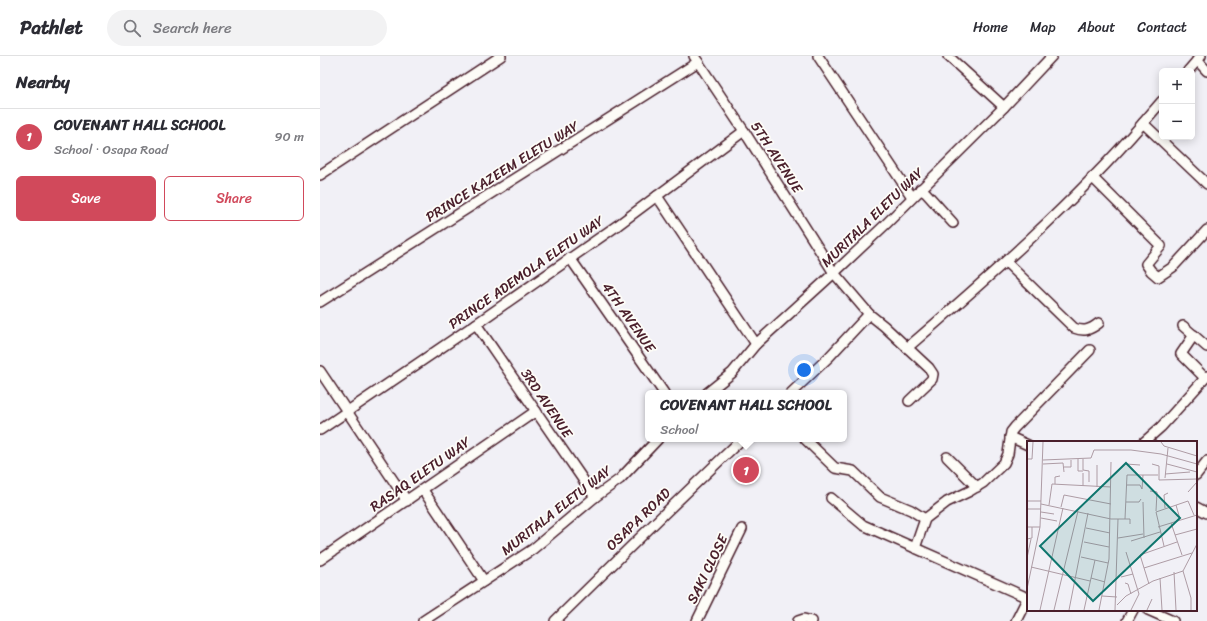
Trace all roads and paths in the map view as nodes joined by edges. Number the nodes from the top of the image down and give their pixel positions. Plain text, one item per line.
1 (501, 56) edge
2 (818, 56) edge
3 (948, 56) edge
4 (1052, 56) edge
5 (1199, 58) edge
6 (696, 59) edge
7 (1191, 68) edge
8 (1207, 71) edge
9 (1159, 104) edge
10 (1004, 107) junction
11 (1143, 123) junction
12 (744, 131) junction
13 (320, 175) edge
14 (1092, 177) junction
15 (1207, 184) edge
16 (920, 189) junction
17 (657, 196) junction
18 (912, 197) junction
19 (953, 223) dead end
20 (1207, 230) edge
21 (570, 258) junction
22 (1006, 262) junction
23 (834, 273) junction
24 (320, 302) edge
25 (869, 314) junction
26 (1099, 323) dead end
27 (476, 324) junction
28 (1184, 326) dead end
29 (1194, 335) junction
30 (756, 344) junction
31 (1207, 347) edge
32 (907, 348) junction
33 (1090, 350) dead end
34 (320, 371) edge
35 (1206, 377) edge
36 (662, 390) edge
37 (711, 390) edge
38 (794, 390) edge
39 (909, 401) dead end
40 (536, 411) junction
41 (347, 412) junction
42 (320, 430) edge
43 (1010, 438) junction
44 (1145, 441) edge
45 (655, 442) edge
46 (739, 442) edge
47 (809, 442) edge
48 (1027, 445) edge
49 (947, 457) dead end
50 (1207, 460) edge
51 (1197, 474) edge
52 (977, 487) junction
53 (423, 490) junction
54 (595, 497) junction
55 (831, 498) dead end
56 (407, 501) junction
57 (1197, 508) edge
58 (1207, 513) edge
59 (925, 519) junction
60 (742, 529) dead end
61 (915, 548) junction
62 (320, 560) edge
63 (484, 581) junction
64 (1027, 597) edge
65 (1027, 599) edge
66 (1132, 611) edge
67 (1150, 611) edge
68 (423, 621) edge
69 (555, 621) edge
70 (697, 621) edge
71 (798, 621) edge
72 (812, 621) edge
73 (1016, 621) edge
74 (1127, 621) edge
75 (1173, 621) edge

1 - 13 street
2 - 18 street
3 - 10 street
4 - 10 street, MURITALA ELETU WAY
5 - 7 street
5 - 8 street
6 - 12 street, 5TH AVENUE
6 - 24 street, PRINCE KAZEEM ELETU WAY
9 - 11 street
10 - 16 street, MURITALA ELETU WAY
11 - 14 street
11 - 15 street
12 - 17 street, PRINCE ADEMOLA ELETU WAY
12 - 23 street, 5TH AVENUE
14 - 20 street
14 - 22 street
16 - 18 street, MURITALA ELETU WAY
16 - 19 street
17 - 21 street, PRINCE ADEMOLA ELETU WAY
17 - 30 street
18 - 23 street, MURITALA ELETU WAY
21 - 27 street, PRINCE ADEMOLA ELETU WAY
21 - 36 street, 4TH AVENUE
22 - 26 street
22 - 32 street
23 - 25 street, 5TH AVENUE
23 - 30 street, MURITALA ELETU WAY
25 - 32 street, 5TH AVENUE
25 - 38 street
27 - 40 street, 3RD AVENUE
27 - 41 street, PRINCE ADEMOLA ELETU WAY
28 - 29 street
29 - 31 street
29 - 35 street
30 - 37 street, MURITALA ELETU WAY
32 - 39 street, 5TH AVENUE
33 - 43 street
34 - 41 street
35 - 44 street
40 - 53 street, RASAQ ELETU WAY
40 - 54 street, 3RD AVENUE
41 - 42 street, PRINCE ADEMOLA ELETU WAY
41 - 56 street
43 - 48 street
43 - 52 street
45 - 54 street, MURITALA ELETU WAY
46 - 69 street, OSAPA ROAD
47 - 59 street
49 - 52 street
50 - 51 street
52 - 59 street
53 - 56 street, RASAQ ELETU WAY
53 - 63 street
54 - 63 street, MURITALA ELETU WAY
55 - 61 street
56 - 62 street, RASAQ ELETU WAY
57 - 58 street
59 - 61 street
60 - 70 street, SAKI CLOSE
61 - 64 street
63 - 68 street, MURITALA ELETU WAY
65 - 73 street
66 - 74 street
67 - 75 street
71 - 72 street

